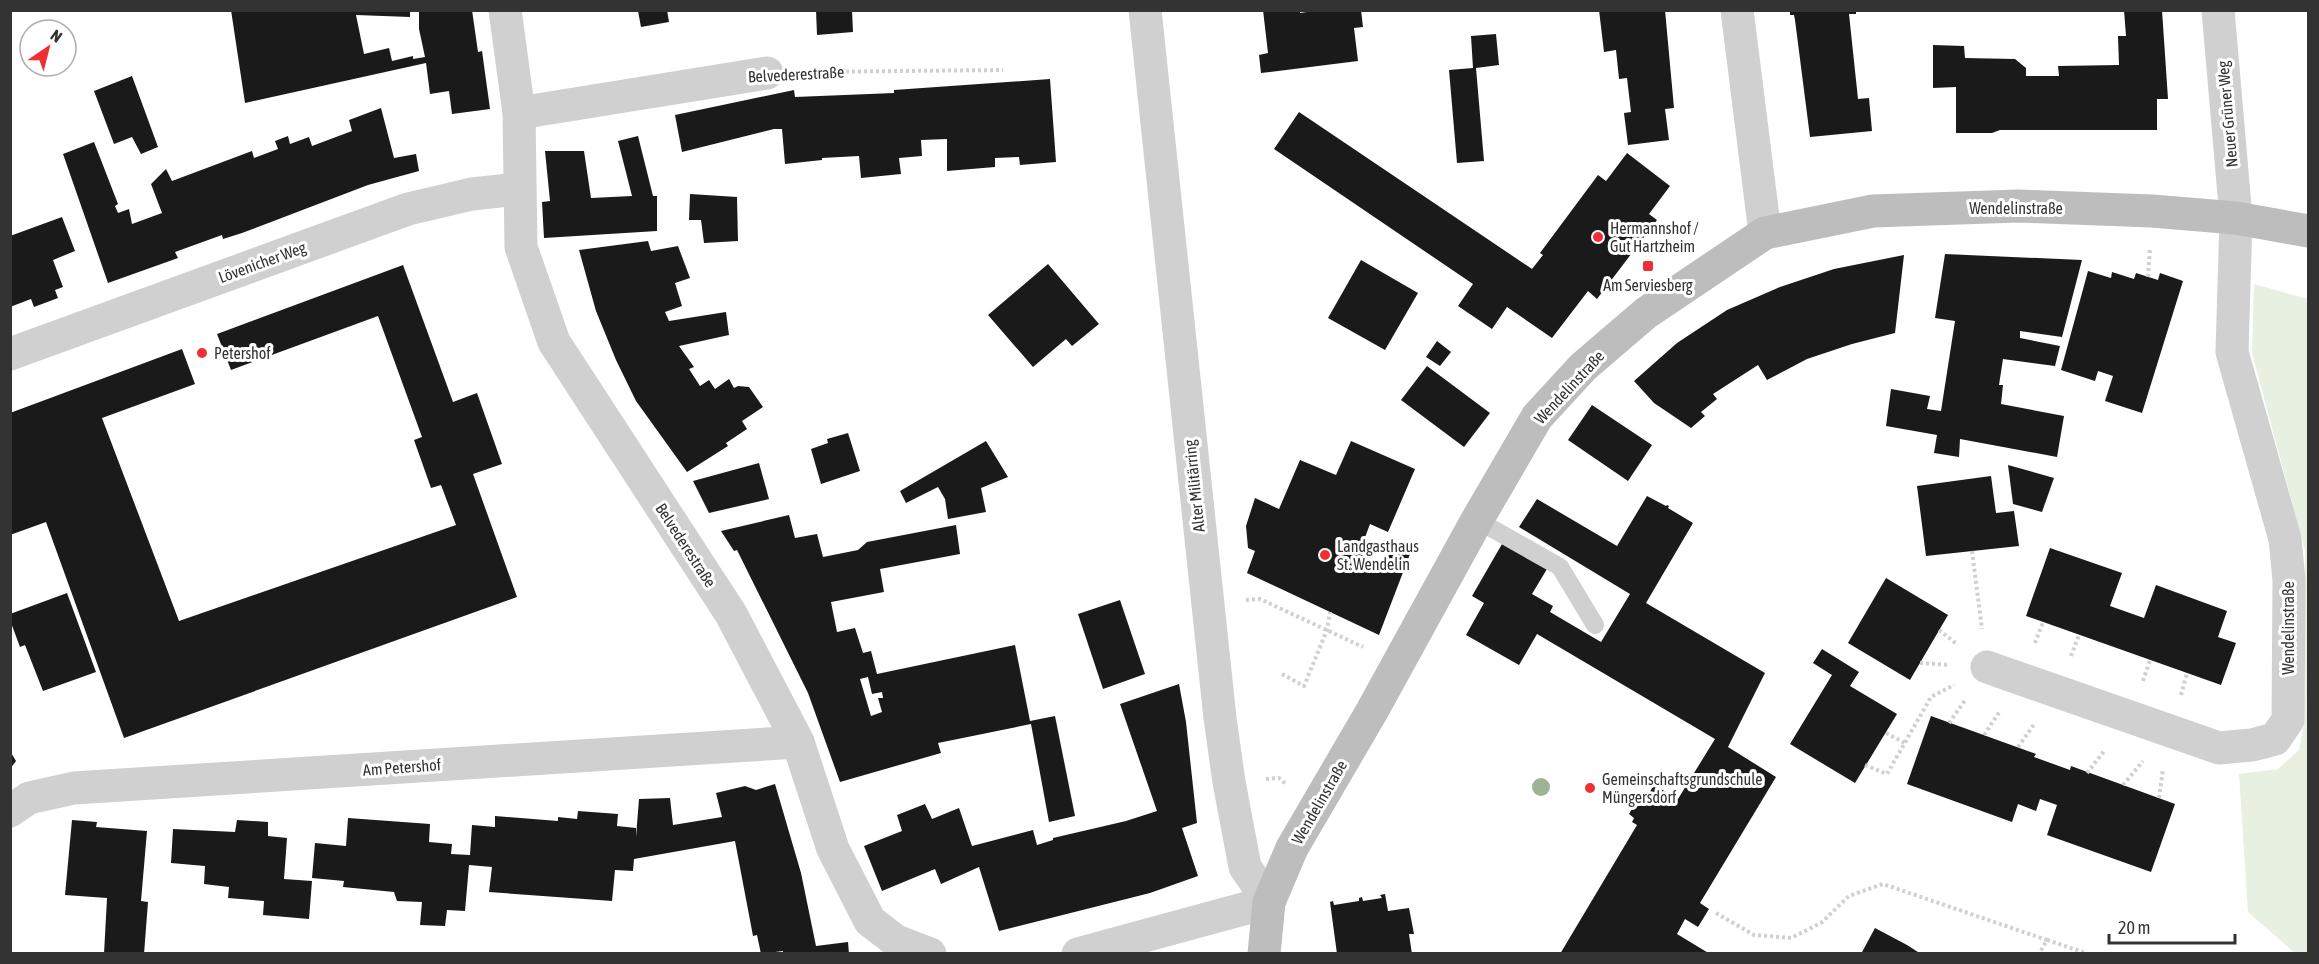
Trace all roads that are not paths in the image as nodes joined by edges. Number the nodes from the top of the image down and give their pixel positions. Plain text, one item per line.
1 (505, 10) edge
2 (1145, 10) edge
3 (1737, 10) edge
4 (2218, 10) edge
5 (767, 73) road end
6 (519, 113) junction
7 (519, 189) junction
8 (2236, 218) junction
9 (2308, 231) edge
10 (1765, 233) junction
11 (10, 354) edge
12 (1477, 520) junction
13 (1595, 625) dead end
14 (1987, 667) road end
15 (798, 742) junction
16 (10, 811) edge
17 (1269, 902) junction
18 (921, 952) edge
19 (1078, 954) edge
20 (1264, 954) edge

1 - 6 street, Belvederestraße
2 - 17 street, Alter Militärring
3 - 10 street
4 - 8 street, Neuer Grüner Weg
5 - 6 street, Belvederestraße
6 - 7 street, Belvederestraße
7 - 11 street, Lövenicher Weg
7 - 15 street, Belvederestraße
8 - 9 street, Wendelinstraße
8 - 10 street, Wendelinstraße
8 - 14 street, Wendelinstraße
10 - 12 street, Wendelinstraße
12 - 13 lane
12 - 17 street, Wendelinstraße
15 - 16 street, Am Petershof
15 - 18 street, Belvederestraße
17 - 19 street
17 - 20 street

